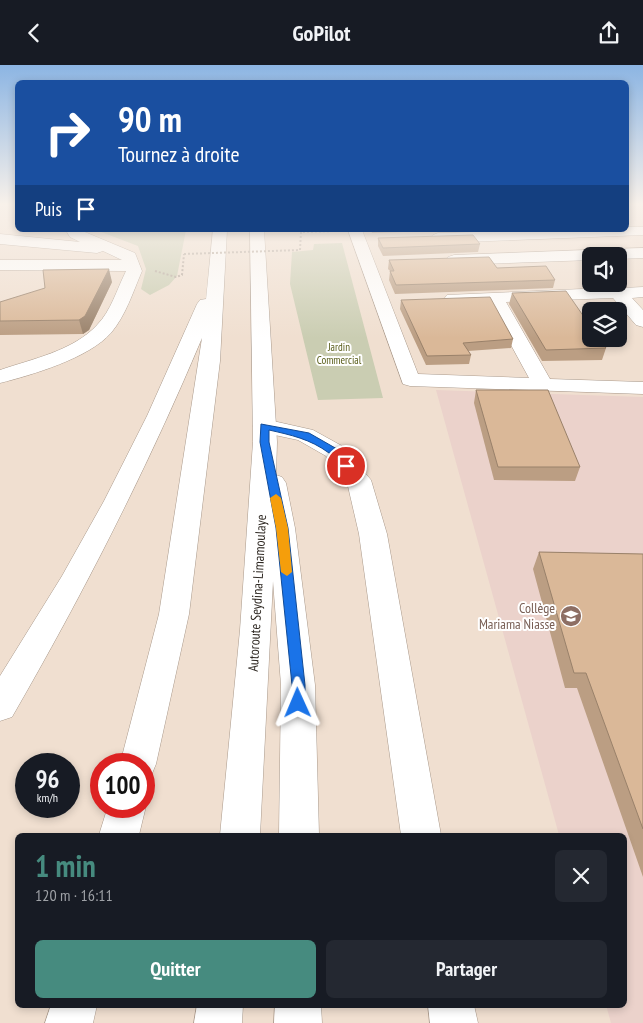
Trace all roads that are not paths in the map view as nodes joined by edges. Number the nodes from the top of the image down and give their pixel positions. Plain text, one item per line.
1 (108, 249) edge
2 (111, 249) joint
3 (219, 249) edge
4 (259, 249) edge
5 (362, 249) edge
6 (643, 253) edge
7 (627, 255) edge
8 (582, 259) edge
9 (437, 261) edge
10 (367, 263) junction
11 (387, 263) edge
12 (0, 265) edge
13 (134, 265) junction
14 (217, 274) junction
15 (582, 290) edge
16 (627, 290) edge
17 (618, 292) edge
18 (643, 292) edge
19 (494, 297) junction
20 (438, 300) edge
21 (400, 301) edge
22 (382, 302) junction
23 (643, 321) edge
24 (0, 377) edge
25 (543, 384) junction
26 (643, 387) edge
27 (264, 434) junction
28 (0, 706) edge
29 (141, 753) edge
30 (124, 818) edge
31 (120, 833) edge
32 (240, 833) edge
33 (299, 833) edge
34 (421, 833) edge
35 (73, 1008) edge
36 (220, 1008) edge
37 (298, 1008) edge
38 (452, 1008) edge
39 (70, 1023) edge
40 (218, 1023) edge
41 (298, 1023) edge
42 (454, 1023) edge

1 - 2 main road
2 - 13 main road
3 - 14 main road
4 - 27 main road, Autoroute Seydina-Limamoulaye
5 - 10 main road
6 - 7 main road
8 - 9 main road
10 - 11 main road
10 - 22 main road
12 - 13 main road
13 - 24 main road
14 - 28 main road
14 - 29 main road
15 - 19 main road
16 - 18 main road
17 - 23 main road
19 - 20 main road
19 - 25 main road
21 - 22 main road
22 - 25 main road
25 - 26 main road
27 - 32 main road, Autoroute Seydina-Limamoulaye
27 - 33 main road
27 - 34 main road
30 - 31 main road
35 - 39 main road
36 - 40 main road
37 - 41 main road
38 - 42 main road

